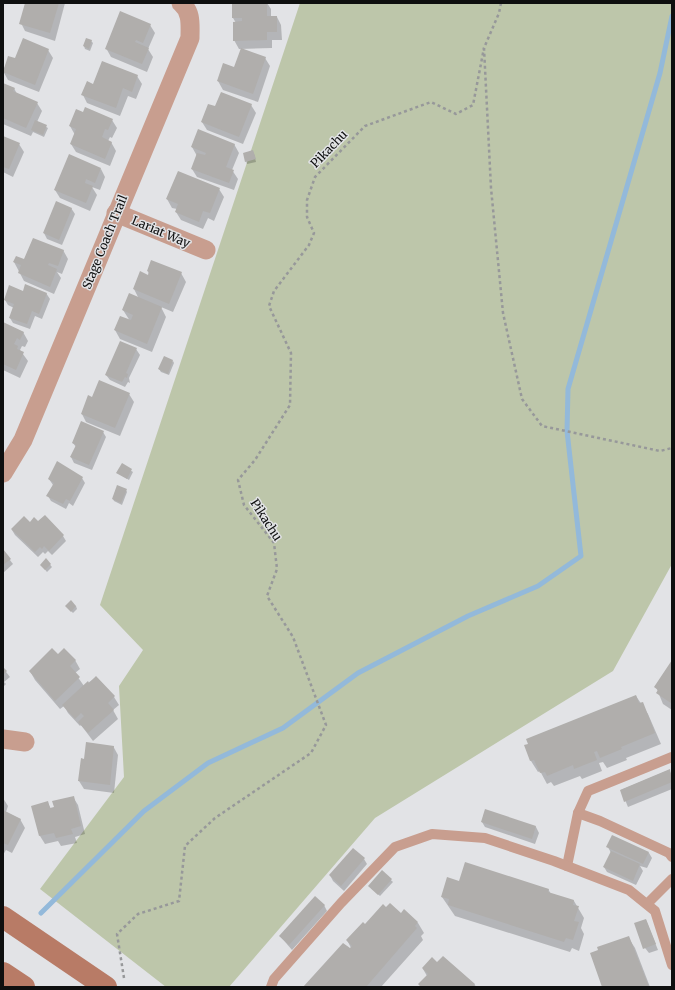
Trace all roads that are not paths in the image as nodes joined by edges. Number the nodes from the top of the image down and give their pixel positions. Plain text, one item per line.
1 (183, 5) edge
2 (116, 213) junction
3 (206, 250) dead end
4 (3, 472) edge
5 (3, 739) edge
6 (25, 742) dead end
7 (672, 757) edge
8 (578, 813) junction
9 (672, 857) edge
10 (567, 866) junction
11 (672, 879) edge
12 (647, 904) junction
13 (3, 917) edge
14 (668, 941) edge
15 (672, 965) edge
16 (3, 973) edge
17 (115, 985) edge
18 (24, 987) edge
19 (271, 987) edge

1 - 2 street, Stage Coach Trail
2 - 3 street, Lariat Way
2 - 4 street, Stage Coach Trail
5 - 6 street
7 - 8 lane
8 - 9 lane
8 - 10 lane
10 - 12 lane
10 - 19 lane
11 - 12 lane
12 - 14 lane
13 - 17 main road
14 - 15 lane
16 - 18 main road

